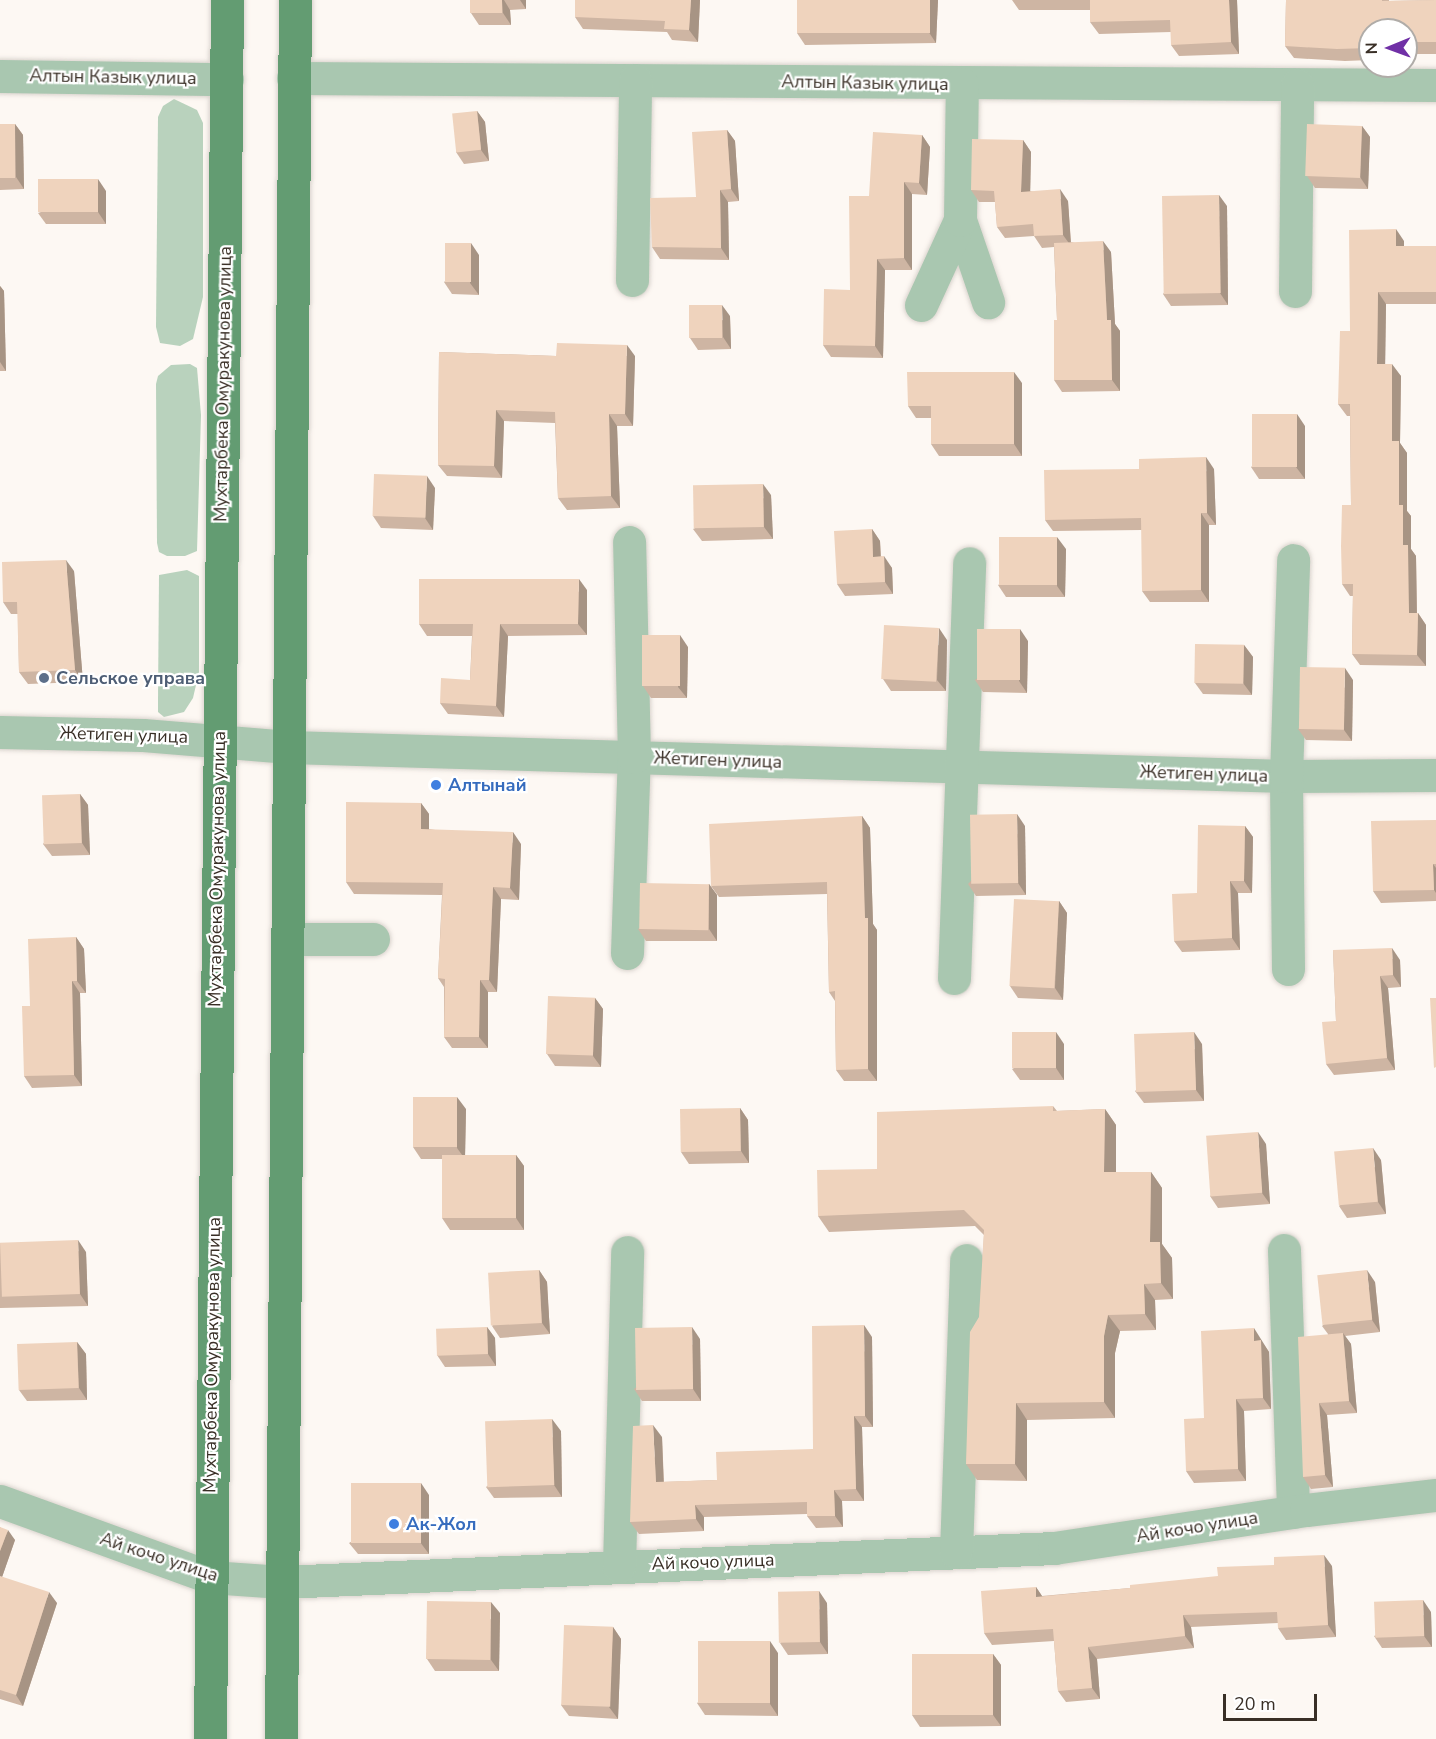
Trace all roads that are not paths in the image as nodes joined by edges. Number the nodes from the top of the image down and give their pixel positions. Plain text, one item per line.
1 (227, 0) edge
2 (295, 0) edge
3 (0, 76) edge
4 (227, 78) junction
5 (294, 78) junction
6 (635, 80) junction
7 (962, 84) junction
8 (1297, 85) junction
9 (1436, 85) edge
10 (960, 220) junction
11 (632, 280) dead end
12 (1295, 291) dead end
13 (988, 302) dead end
14 (921, 305) dead end
15 (629, 542) dead end
16 (1293, 560) dead end
17 (969, 563) dead end
18 (0, 732) edge
19 (218, 739) junction
20 (289, 747) junction
21 (634, 757) junction
22 (961, 767) junction
23 (1436, 775) edge
24 (1286, 776) junction
25 (288, 939) junction
26 (373, 939) dead end
27 (627, 953) dead end
28 (1288, 969) dead end
29 (954, 978) dead end
30 (1284, 1250) dead end
31 (627, 1252) dead end
32 (966, 1260) dead end
33 (1436, 1496) edge
34 (0, 1501) edge
35 (1293, 1512) junction
36 (956, 1552) junction
37 (619, 1566) junction
38 (210, 1577) junction
39 (282, 1582) junction
40 (210, 1739) edge
41 (281, 1739) edge

1 - 4 main road, Мухтарбека Омуракунова улица
2 - 5 main road
3 - 4 street, Алтын Казык улица
4 - 19 main road, Мухтарбека Омуракунова улица
5 - 6 street, Алтын Казык улица
5 - 20 main road
6 - 7 street, Алтын Казык улица
6 - 11 street
7 - 8 street, Алтын Казык улица
7 - 10 street
8 - 9 street, Алтын Казык улица
8 - 12 street
10 - 13 street
10 - 14 street
15 - 21 street
16 - 24 street
17 - 22 street
18 - 19 street, Жетиген улица
19 - 20 street, Жетиген улица
19 - 38 main road, Мухтарбека Омуракунова улица
20 - 21 street, Жетиген улица
20 - 25 main road
21 - 22 street, Жетиген улица
21 - 27 street
22 - 24 street, Жетиген улица
22 - 29 street
23 - 24 street, Жетиген улица
24 - 28 street
25 - 26 street
25 - 39 main road
30 - 35 street
31 - 37 street
32 - 36 street
33 - 35 street, Ай кочо улица
34 - 38 street, Ай кочо улица
35 - 36 street, Ай кочо улица
36 - 37 street, Ай кочо улица
37 - 39 street, Ай кочо улица
38 - 39 street, Ай кочо улица
38 - 40 main road, Мухтарбека Омуракунова улица
39 - 41 main road

